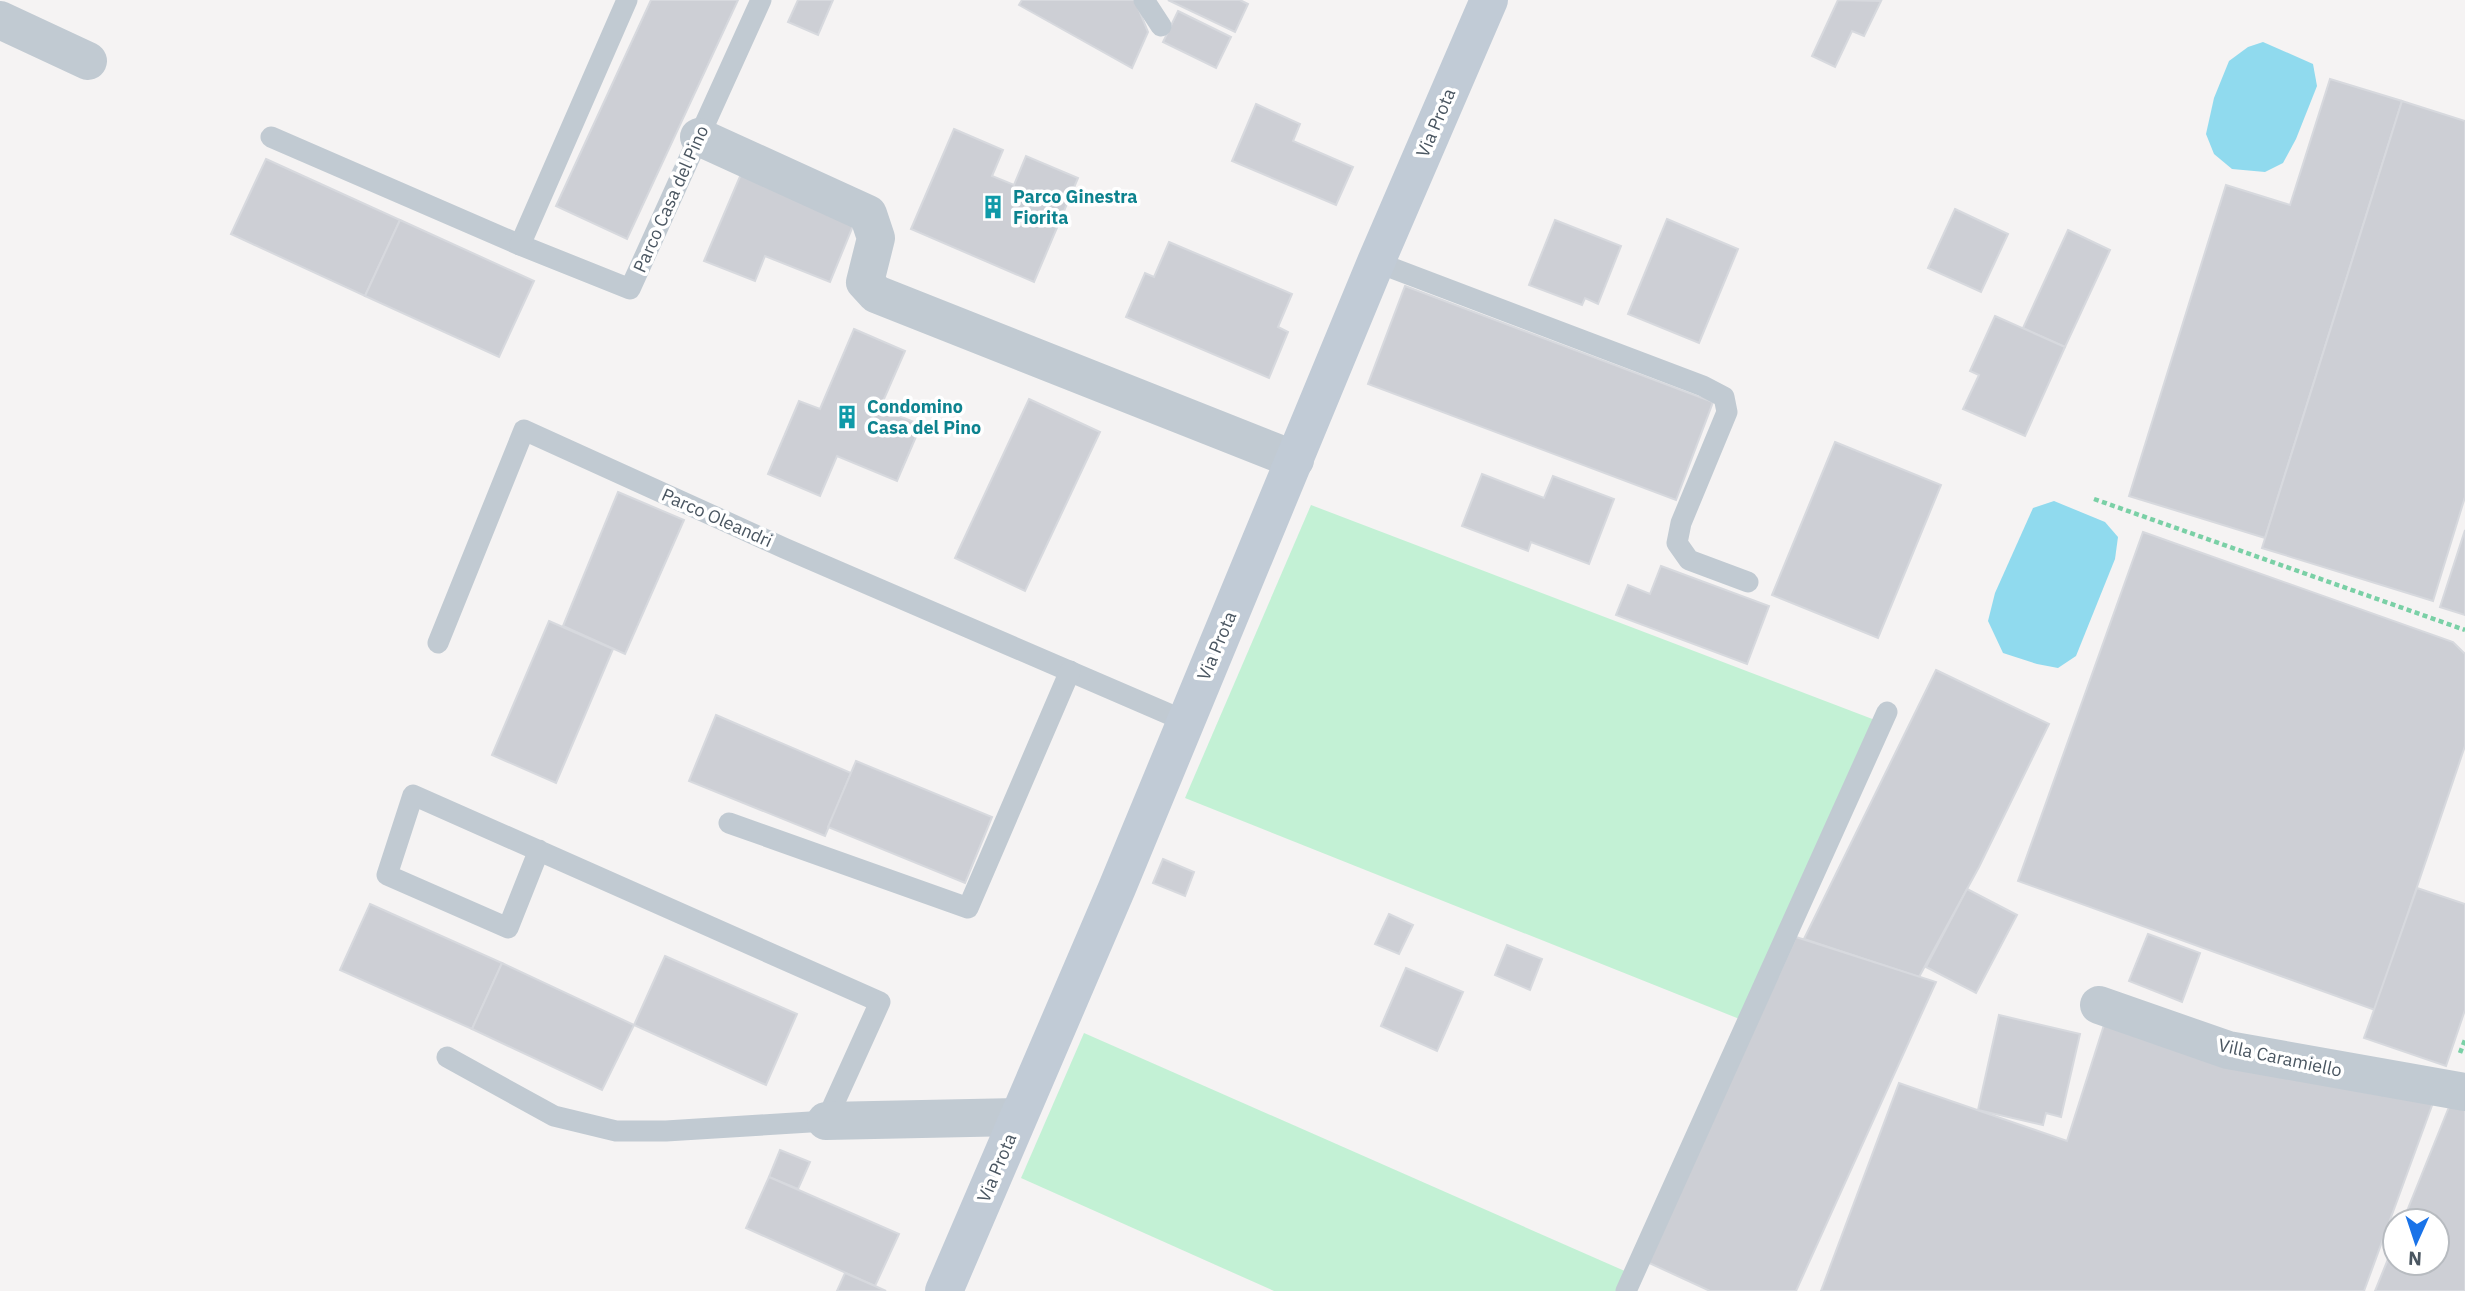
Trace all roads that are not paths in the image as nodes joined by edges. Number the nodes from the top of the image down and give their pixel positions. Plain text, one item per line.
1 (627, 0) edge
2 (761, 0) edge
3 (1144, 0) edge
4 (1484, 1) edge
5 (0, 20) edge
6 (1161, 26) dead end
7 (88, 61) dead end
8 (699, 136) junction
9 (271, 137) dead end
10 (520, 245) junction
11 (1376, 262) junction
12 (1295, 460) junction
13 (1748, 582) dead end
14 (438, 643) dead end
15 (1070, 671) junction
16 (1887, 712) dead end
17 (1185, 721) junction
18 (729, 822) dead end
19 (539, 850) junction
20 (2099, 1005) dead end
21 (447, 1057) dead end
22 (2465, 1092) edge
23 (1018, 1118) junction
24 (827, 1121) junction
25 (944, 1291) edge
26 (1626, 1291) edge

1 - 10 lane
2 - 8 lane, Parco Casa del Pino
3 - 6 lane
4 - 11 street, Via Prota
5 - 7 street
8 - 10 lane, Parco Casa del Pino
8 - 12 street
9 - 10 lane, Parco Casa del Pino
11 - 12 street, Via Prota
11 - 13 lane
12 - 17 street, Via Prota
14 - 15 lane, Parco Oleandri
15 - 17 lane, Parco Oleandri
15 - 18 lane
16 - 26 lane
17 - 23 street, Via Prota
19 - 19 lane
19 - 24 lane
20 - 22 street, Villa Caramiello
21 - 24 lane
23 - 24 street
23 - 25 street, Via Prota

